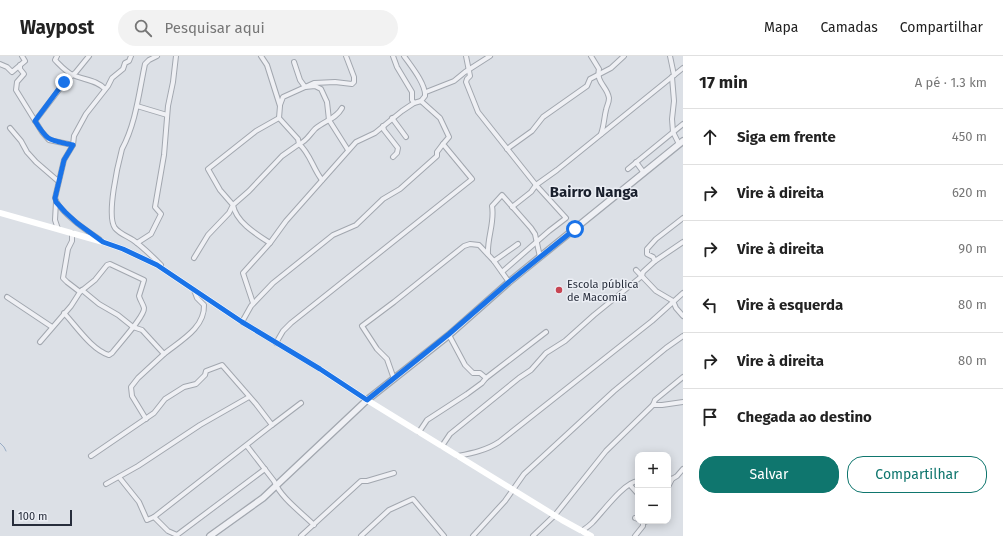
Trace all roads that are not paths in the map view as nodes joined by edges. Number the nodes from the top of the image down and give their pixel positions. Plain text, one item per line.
1 (57, 56) edge
2 (89, 56) edge
3 (131, 56) edge
4 (157, 56) edge
5 (176, 56) edge
6 (262, 56) edge
7 (346, 56) edge
8 (393, 56) edge
9 (405, 56) edge
10 (466, 56) edge
11 (490, 56) edge
12 (591, 56) edge
13 (624, 56) edge
14 (670, 56) edge
15 (24, 57) edge
16 (294, 62) dead end
17 (0, 64) edge
18 (20, 65) junction
19 (683, 68) edge
20 (469, 69) junction
21 (73, 75) junction
22 (598, 75) junction
23 (673, 76) junction
24 (305, 87) junction
25 (106, 89) junction
26 (426, 92) junction
27 (421, 101) junction
28 (414, 103) junction
29 (137, 106) junction
30 (280, 106) junction
31 (342, 108) dead end
32 (167, 115) junction
33 (279, 118) junction
34 (392, 118) junction
35 (328, 120) junction
36 (35, 121) junction
37 (683, 124) edge
38 (383, 126) junction
39 (10, 128) dead end
40 (673, 132) junction
41 (600, 135) junction
42 (406, 137) dead end
43 (681, 143) edge
44 (299, 144) junction
45 (444, 144) junction
46 (73, 145) junction
47 (507, 149) junction
48 (348, 150) junction
49 (393, 157) dead end
50 (636, 162) junction
51 (628, 169) dead end
52 (644, 173) junction
53 (322, 180) junction
54 (58, 181) junction
55 (536, 185) junction
56 (56, 202) junction
57 (233, 205) junction
58 (512, 208) junction
59 (0, 213) edge
60 (683, 218) edge
61 (55, 220) junction
62 (50, 227) junction
63 (58, 229) junction
64 (72, 233) junction
65 (103, 242) junction
66 (270, 242) junction
67 (537, 242) junction
68 (683, 242) edge
69 (137, 243) junction
70 (518, 244) dead end
71 (488, 254) junction
72 (540, 257) junction
73 (194, 258) dead end
74 (494, 261) junction
75 (655, 262) junction
76 (636, 270) dead end
77 (166, 271) junction
78 (502, 272) junction
79 (642, 276) junction
80 (509, 282) junction
81 (194, 290) junction
82 (81, 291) junction
83 (683, 293) edge
84 (8, 297) dead end
85 (673, 301) junction
86 (253, 303) junction
87 (64, 313) junction
88 (683, 316) edge
89 (242, 322) junction
90 (52, 327) junction
91 (133, 327) junction
92 (546, 332) dead end
93 (449, 334) junction
94 (683, 336) edge
95 (40, 342) dead end
96 (276, 343) junction
97 (164, 354) junction
98 (486, 378) junction
99 (394, 379) junction
100 (682, 379) edge
101 (249, 397) junction
102 (367, 400) junction
103 (683, 402) edge
104 (301, 403) dead end
105 (653, 405) junction
106 (146, 419) junction
107 (272, 425) junction
108 (419, 432) junction
109 (247, 446) junction
110 (442, 446) junction
111 (91, 456) dead end
112 (458, 456) junction
113 (683, 469) edge
114 (265, 470) junction
115 (394, 473) dead end
116 (119, 477) junction
117 (671, 479) edge
118 (635, 481) edge
119 (106, 484) dead end
120 (630, 485) junction
121 (276, 486) junction
122 (513, 490) junction
123 (635, 491) edge
124 (555, 515) junction
125 (154, 517) junction
126 (642, 524) edge
127 (314, 525) junction
128 (587, 534) edge
129 (210, 536) edge
130 (301, 536) edge
131 (361, 536) edge
132 (444, 536) edge
133 (473, 536) edge
134 (533, 536) edge
135 (635, 536) edge

1 - 21 street
2 - 21 street
3 - 25 street
4 - 29 street
5 - 32 street
6 - 30 street
7 - 24 street
8 - 28 street
9 - 26 street
10 - 20 street
11 - 20 street
12 - 22 street
13 - 22 street
14 - 23 street
15 - 18 street
16 - 24 street
17 - 18 street
18 - 36 street
19 - 23 street
20 - 26 street
20 - 47 street
21 - 25 street
21 - 36 street
22 - 41 street
22 - 47 street
23 - 40 street
23 - 41 street
24 - 30 street
24 - 35 street
25 - 46 street
26 - 27 street
27 - 28 street
27 - 45 street
28 - 34 street
29 - 32 street
29 - 69 street
30 - 33 street
31 - 35 street
32 - 69 street
33 - 44 street
33 - 57 street
34 - 38 street
34 - 42 street
35 - 44 street
35 - 48 street
36 - 46 street
37 - 40 street
38 - 48 street
38 - 49 street
39 - 54 street
40 - 43 street
40 - 50 street
41 - 55 street
43 - 52 street
44 - 53 street
44 - 57 street
45 - 86 street
45 - 96 street
46 - 54 street
47 - 55 street
48 - 53 street
50 - 51 street
50 - 52 street
52 - 72 street
53 - 66 street
54 - 56 street
55 - 58 street
55 - 67 street
56 - 61 street
56 - 65 street
57 - 66 street
57 - 73 street
58 - 67 street
58 - 71 street
59 - 62 main road
60 - 75 street
61 - 62 street
61 - 63 street
62 - 63 main road
63 - 64 main road
64 - 65 main road
64 - 82 street
65 - 77 main road
66 - 86 street
67 - 72 street
67 - 78 street
68 - 75 street
69 - 77 street
70 - 74 street
71 - 74 street
71 - 99 street
72 - 80 street
74 - 78 street
75 - 79 street
76 - 79 street
77 - 81 main road
78 - 80 street
79 - 85 street
79 - 110 street
80 - 93 street
81 - 89 main road
81 - 97 street
82 - 87 street
82 - 91 street
82 - 91 street
83 - 85 street
84 - 90 street
85 - 88 street
85 - 112 street
86 - 89 street
87 - 90 street
87 - 91 street
89 - 96 main road
90 - 95 street
91 - 97 street
92 - 98 street
93 - 98 street
93 - 99 street
94 - 122 street
96 - 102 main road
97 - 106 street
98 - 108 street
99 - 102 street
100 - 105 street
101 - 106 street
101 - 107 street
101 - 116 street
102 - 108 main road
102 - 121 street
103 - 105 street
104 - 107 street
105 - 124 street
106 - 111 street
107 - 109 street
108 - 110 main road
109 - 114 street
109 - 125 street
110 - 112 main road
112 - 122 main road
113 - 117 street
114 - 121 street
114 - 125 street
115 - 127 street
116 - 119 street
116 - 125 street
118 - 120 street
120 - 123 street
120 - 128 street
121 - 127 street
121 - 129 street
122 - 124 main road
122 - 133 street
124 - 128 main road
124 - 134 street
126 - 135 street
127 - 130 street
131 - 132 street

